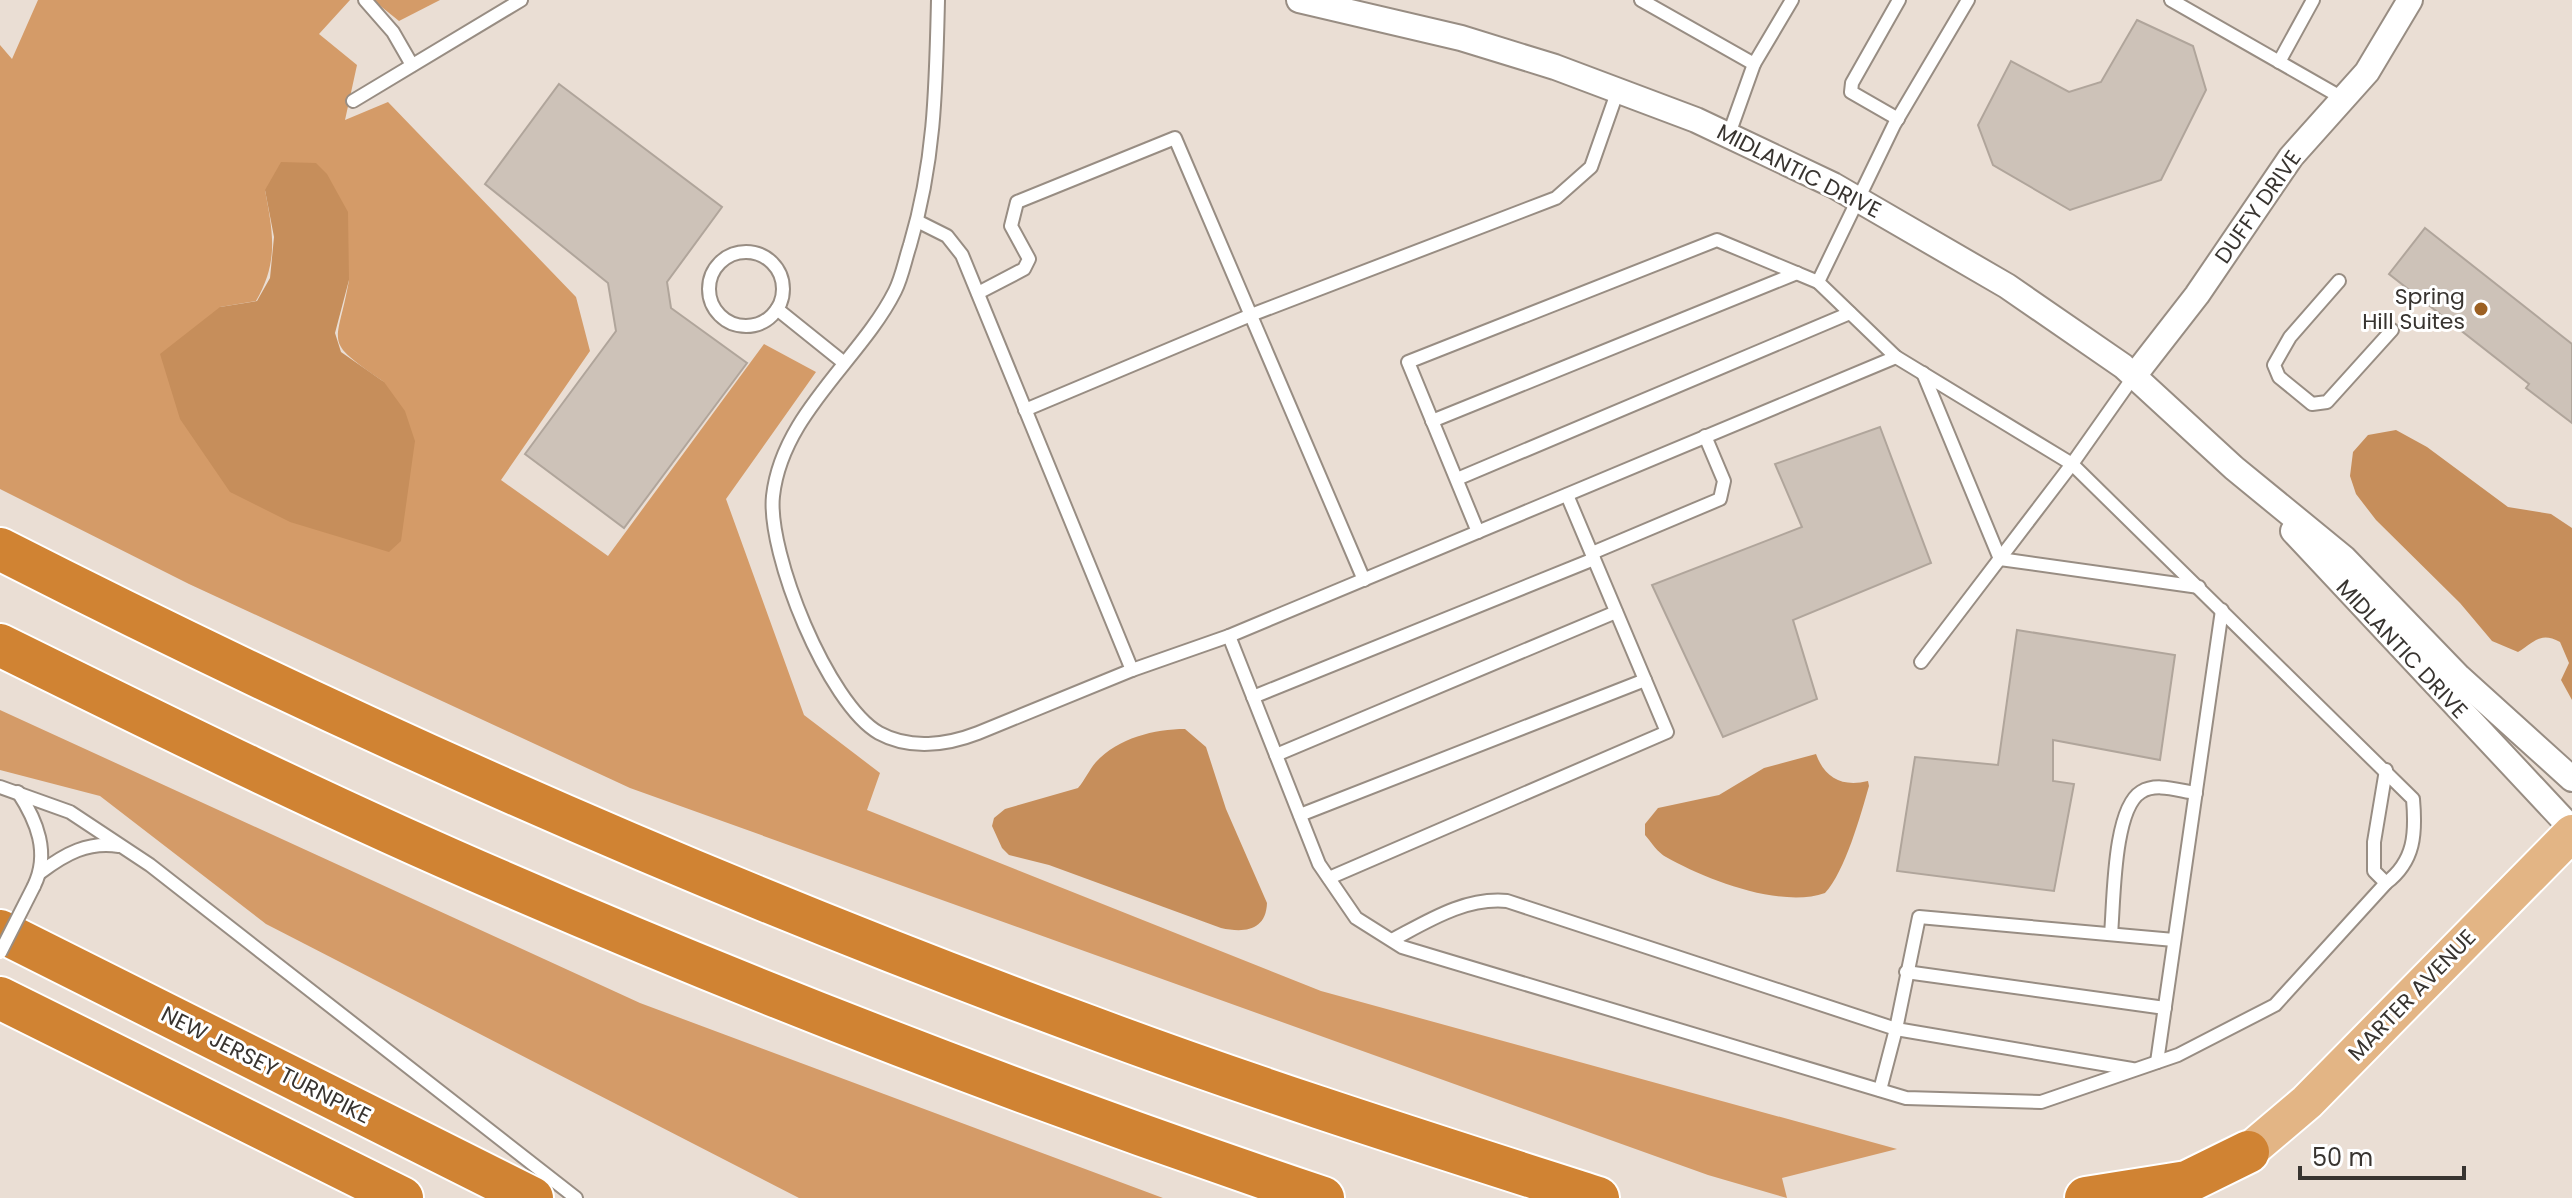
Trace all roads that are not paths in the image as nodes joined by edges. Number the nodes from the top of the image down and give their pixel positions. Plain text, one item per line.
1 (365, 0) edge
2 (521, 0) edge
3 (938, 0) edge
4 (1299, 0) edge
5 (1641, 0) edge
6 (1792, 0) edge
7 (1899, 0) edge
8 (1968, 0) edge
9 (2171, 0) edge
10 (2313, 0) edge
11 (2410, 0) edge
12 (2279, 62) junction
13 (1754, 64) junction
14 (412, 65) junction
15 (1618, 90) junction
16 (2344, 99) junction
17 (353, 101) dead end
18 (1898, 119) junction
19 (1729, 134) junction
20 (1859, 200) junction
21 (917, 221) junction
22 (1797, 273) junction
23 (2339, 281) dead end
24 (1818, 282) junction
25 (978, 293) junction
26 (777, 309) junction
27 (1850, 313) junction
28 (1251, 315) junction
29 (2392, 330) dead end
30 (1896, 357) junction
31 (843, 362) junction
32 (1923, 373) junction
33 (2134, 376) junction
34 (1025, 410) junction
35 (1432, 421) junction
36 (1705, 436) junction
37 (2072, 464) junction
38 (2234, 468) junction
39 (1457, 479) junction
40 (1567, 495) junction
41 (1478, 532) junction
42 (0, 549) edge
43 (1593, 556) junction
44 (2000, 559) junction
45 (1364, 580) junction
46 (2199, 587) junction
47 (2222, 610) junction
48 (1616, 612) junction
49 (1229, 636) junction
50 (0, 645) edge
51 (1921, 662) dead end
52 (1132, 670) junction
53 (1645, 680) junction
54 (1253, 697) junction
55 (1276, 755) junction
56 (2386, 770) junction
57 (2572, 779) edge
58 (0, 787) edge
59 (18, 792) junction
60 (2196, 793) junction
61 (1300, 815) junction
62 (2572, 831) edge
63 (126, 848) junction
64 (41, 872) junction
65 (1329, 878) junction
66 (2386, 883) junction
67 (0, 931) edge
68 (2111, 934) junction
69 (1392, 940) junction
70 (2174, 940) junction
71 (0, 953) edge
72 (1906, 972) junction
73 (0, 998) edge
74 (2165, 1008) junction
75 (1896, 1029) junction
76 (2157, 1062) junction
77 (2136, 1070) junction
78 (1880, 1090) junction
79 (2248, 1152) joint
80 (402, 1198) edge
81 (532, 1198) edge
82 (576, 1198) edge
83 (1323, 1198) edge
84 (1598, 1198) edge
85 (2086, 1198) edge

1 - 14 lane
2 - 14 lane
3 - 21 lane
4 - 15 street, MIDLANTIC DRIVE
5 - 13 lane
6 - 13 lane
7 - 18 lane
8 - 18 lane
9 - 12 lane
10 - 12 lane
11 - 16 street, DUFFY DRIVE
12 - 16 lane
13 - 19 lane
14 - 17 lane
15 - 19 street, MIDLANTIC DRIVE
15 - 28 lane
16 - 33 street, DUFFY DRIVE
18 - 20 lane
19 - 20 street, MIDLANTIC DRIVE
20 - 24 lane
20 - 33 street, MIDLANTIC DRIVE
21 - 25 lane
21 - 31 lane
22 - 24 lane
22 - 35 lane
22 - 35 lane
23 - 29 lane
24 - 27 lane
25 - 28 lane
25 - 34 lane
26 - 26 lane
26 - 31 lane
27 - 30 lane
27 - 39 lane
28 - 34 lane
28 - 45 lane
30 - 32 lane
30 - 36 lane
31 - 52 lane
32 - 37 lane
32 - 44 lane
33 - 37 lane
33 - 38 street, MIDLANTIC DRIVE
34 - 52 lane
35 - 39 lane
36 - 40 lane
36 - 43 lane
37 - 44 lane
37 - 46 lane
38 - 57 street, MIDLANTIC DRIVE
38 - 62 street, MIDLANTIC DRIVE
39 - 41 lane
40 - 41 lane
40 - 43 lane
41 - 45 lane
42 - 84 highway
43 - 48 lane
43 - 54 lane
44 - 46 lane
44 - 51 lane
45 - 49 lane
46 - 47 lane
47 - 56 lane
47 - 60 lane
48 - 53 lane
48 - 55 lane
49 - 52 lane
49 - 54 lane
50 - 83 highway
53 - 61 lane
53 - 65 lane
54 - 55 lane
55 - 61 lane
56 - 66 lane
56 - 66 lane
58 - 59 lane
59 - 63 lane
59 - 64 lane
60 - 68 lane
60 - 70 lane
61 - 65 lane
62 - 79 main road, MARTER AVENUE
63 - 64 lane
63 - 82 lane
64 - 71 lane, bridge
65 - 69 lane
66 - 76 lane
67 - 81 highway, NEW JERSEY TURNPIKE
68 - 70 lane
68 - 72 lane
69 - 75 lane
69 - 78 lane
70 - 74 lane
72 - 74 lane
72 - 75 lane
73 - 80 highway
74 - 76 lane
75 - 77 lane
75 - 78 lane
76 - 77 lane
77 - 78 lane
79 - 85 highway

